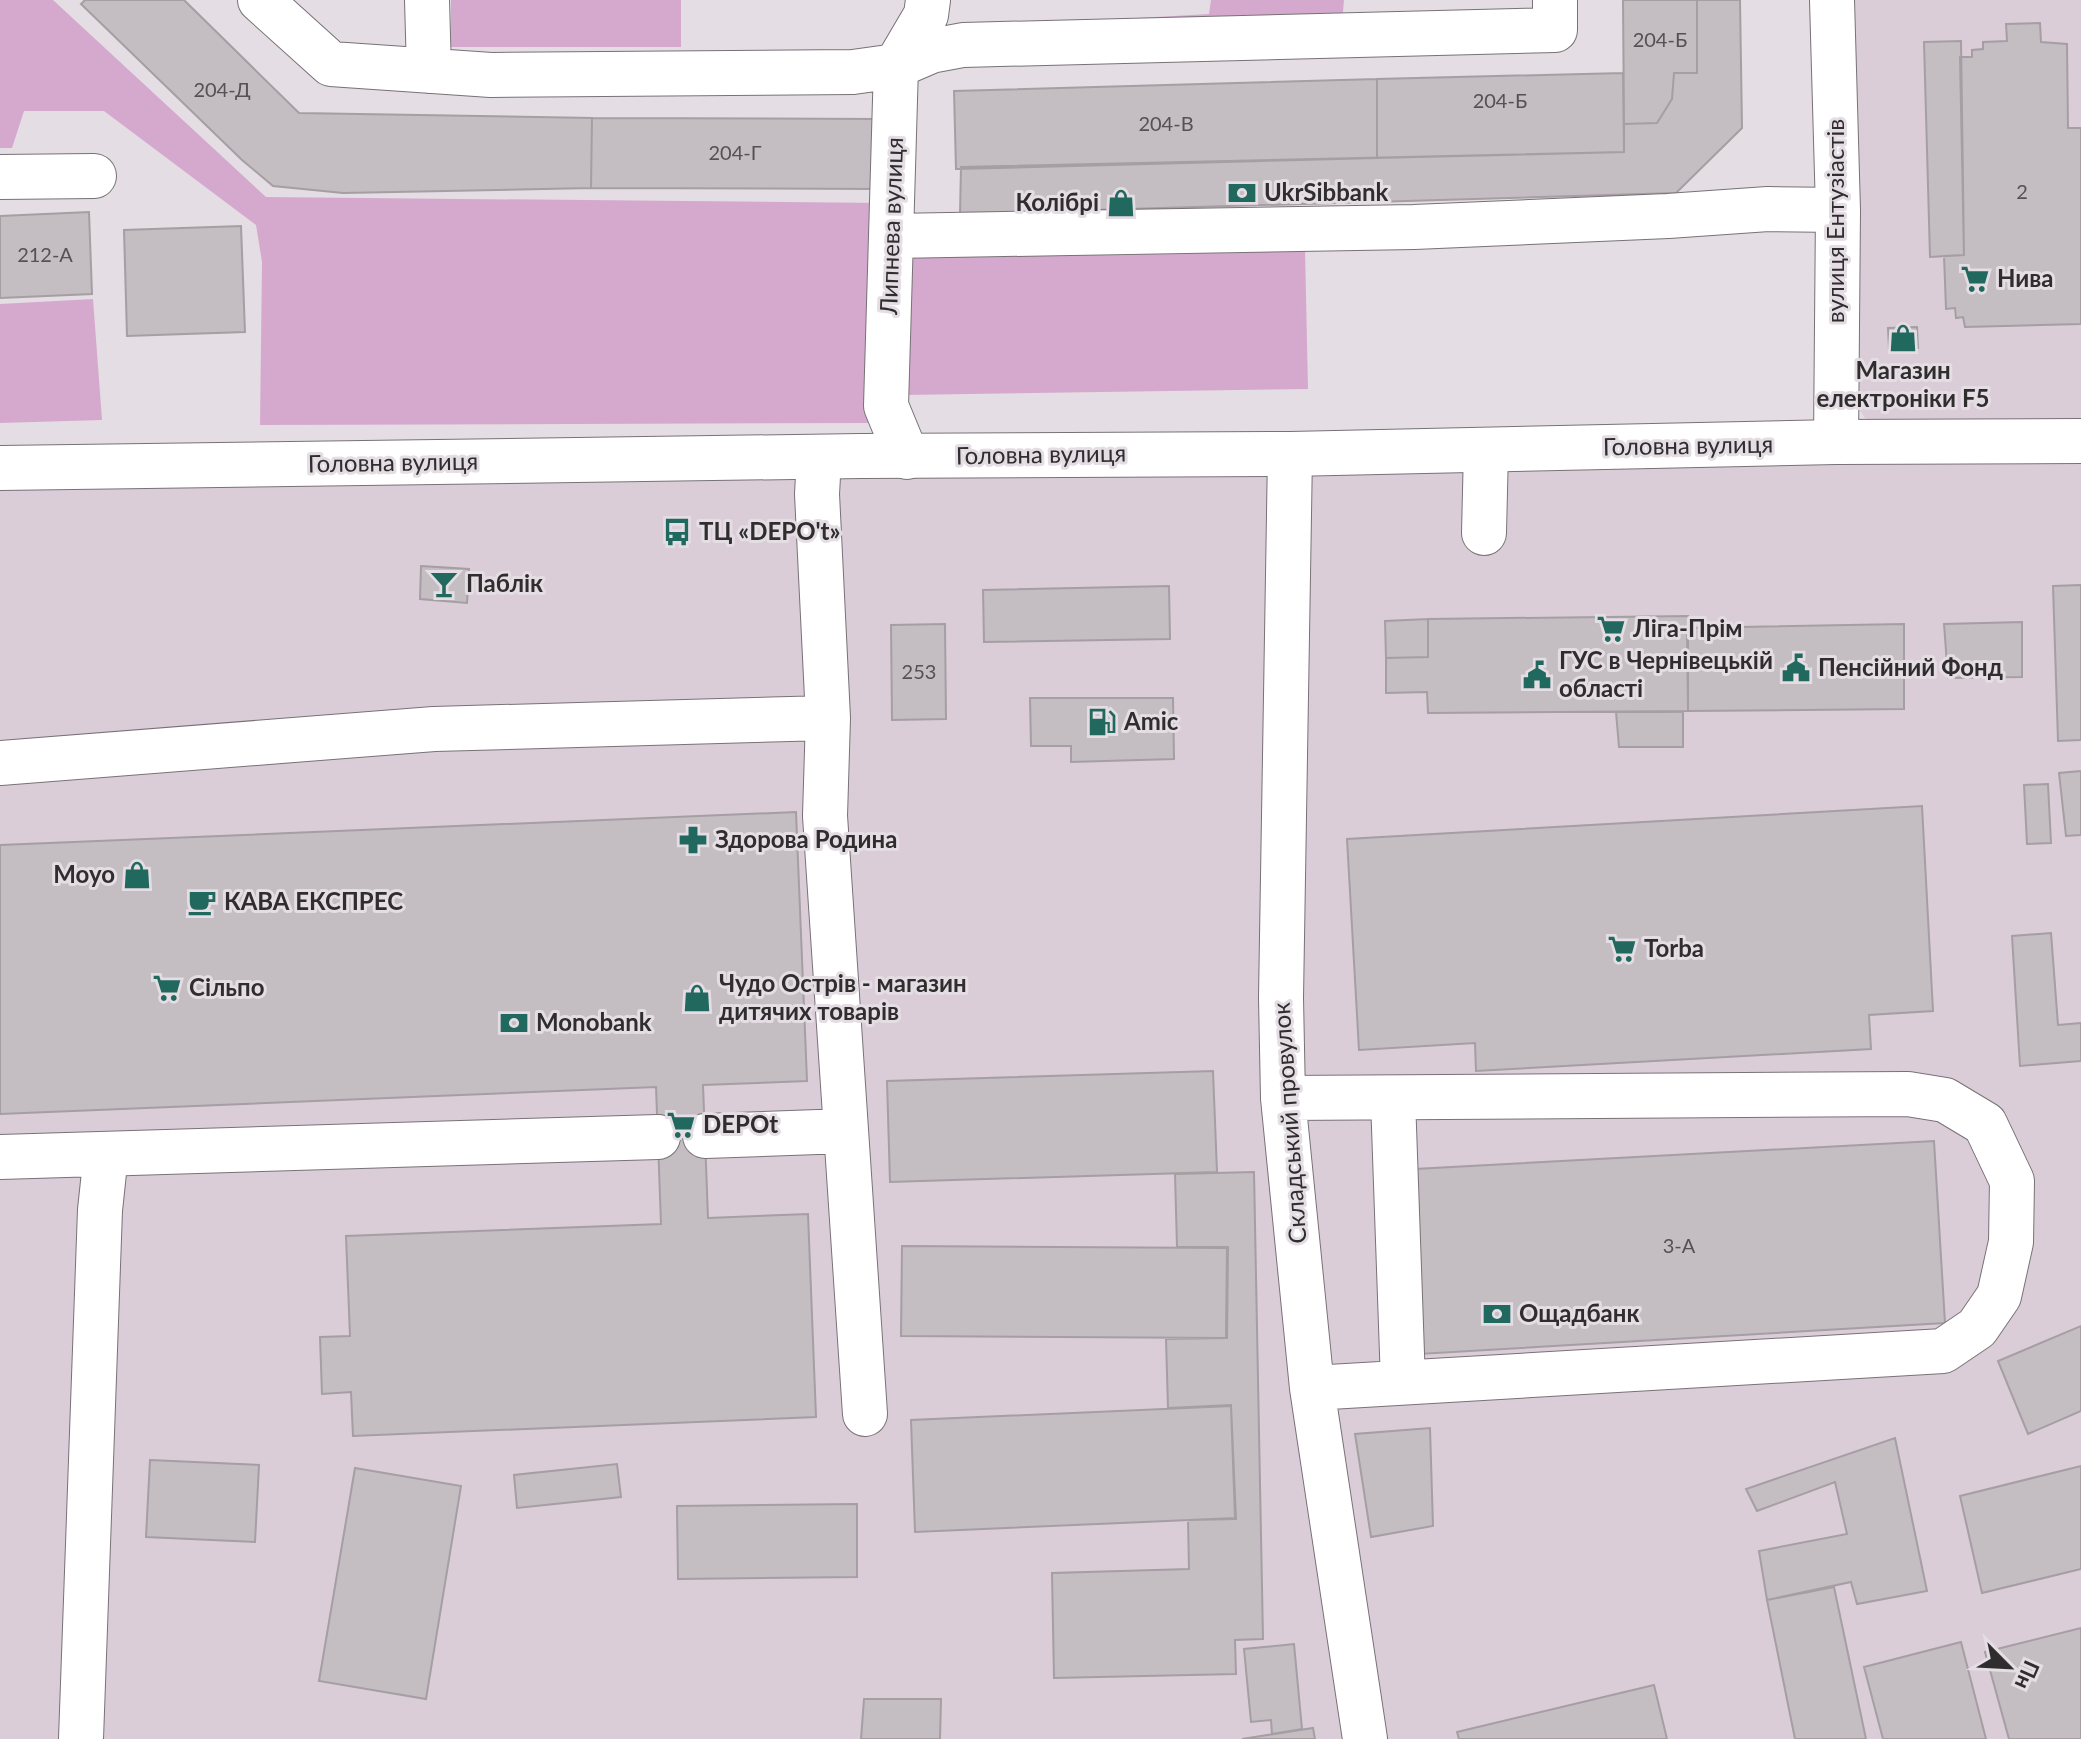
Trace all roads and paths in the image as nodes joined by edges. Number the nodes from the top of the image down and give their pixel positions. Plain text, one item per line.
1 (260, 0) edge
2 (427, 0) edge
3 (928, 0) edge
4 (1555, 0) edge
5 (1832, 0) edge
6 (1362, 18) edge
7 (896, 66) junction
8 (429, 71) junction
9 (94, 176) dead end
10 (0, 177) edge
11 (1838, 210) junction
12 (893, 236) junction
13 (2081, 441) edge
14 (1836, 442) junction
15 (1486, 450) junction
16 (1290, 454) junction
17 (907, 457) junction
18 (819, 458) junction
19 (0, 468) edge
20 (1484, 533) dead end
21 (828, 718) junction
22 (0, 763) edge
23 (1283, 1098) junction
24 (1393, 1099) junction
25 (846, 1131) junction
26 (705, 1136) dead end
27 (658, 1137) dead end
28 (106, 1154) junction
29 (0, 1157) edge
30 (1403, 1382) junction
31 (1312, 1388) junction
32 (865, 1414) dead end
33 (81, 1739) edge
34 (1365, 1739) edge

1 - 8 street
2 - 8 street
3 - 7 street, Липнева вулиця
4 - 6 street
5 - 11 street, вулиця Ентузіастів
6 - 7 street
7 - 8 street
7 - 12 street, Липнева вулиця
9 - 10 street
11 - 12 street
11 - 14 street, вулиця Ентузіастів
12 - 17 street, Липнева вулиця
13 - 14 street, Головна вулиця
14 - 15 street, Головна вулиця
15 - 16 street, Головна вулиця
15 - 20 street
16 - 17 street, Головна вулиця
16 - 23 street, Складський провулок
17 - 18 street, Головна вулиця
18 - 19 street, Головна вулиця
18 - 21 street
21 - 22 street
21 - 25 street
23 - 24 street
23 - 31 street, Складський провулок
24 - 30 street
24 - 30 street
25 - 26 street
25 - 32 street
27 - 28 street
28 - 29 street
28 - 33 street
30 - 31 street
31 - 34 street, Складський провулок

